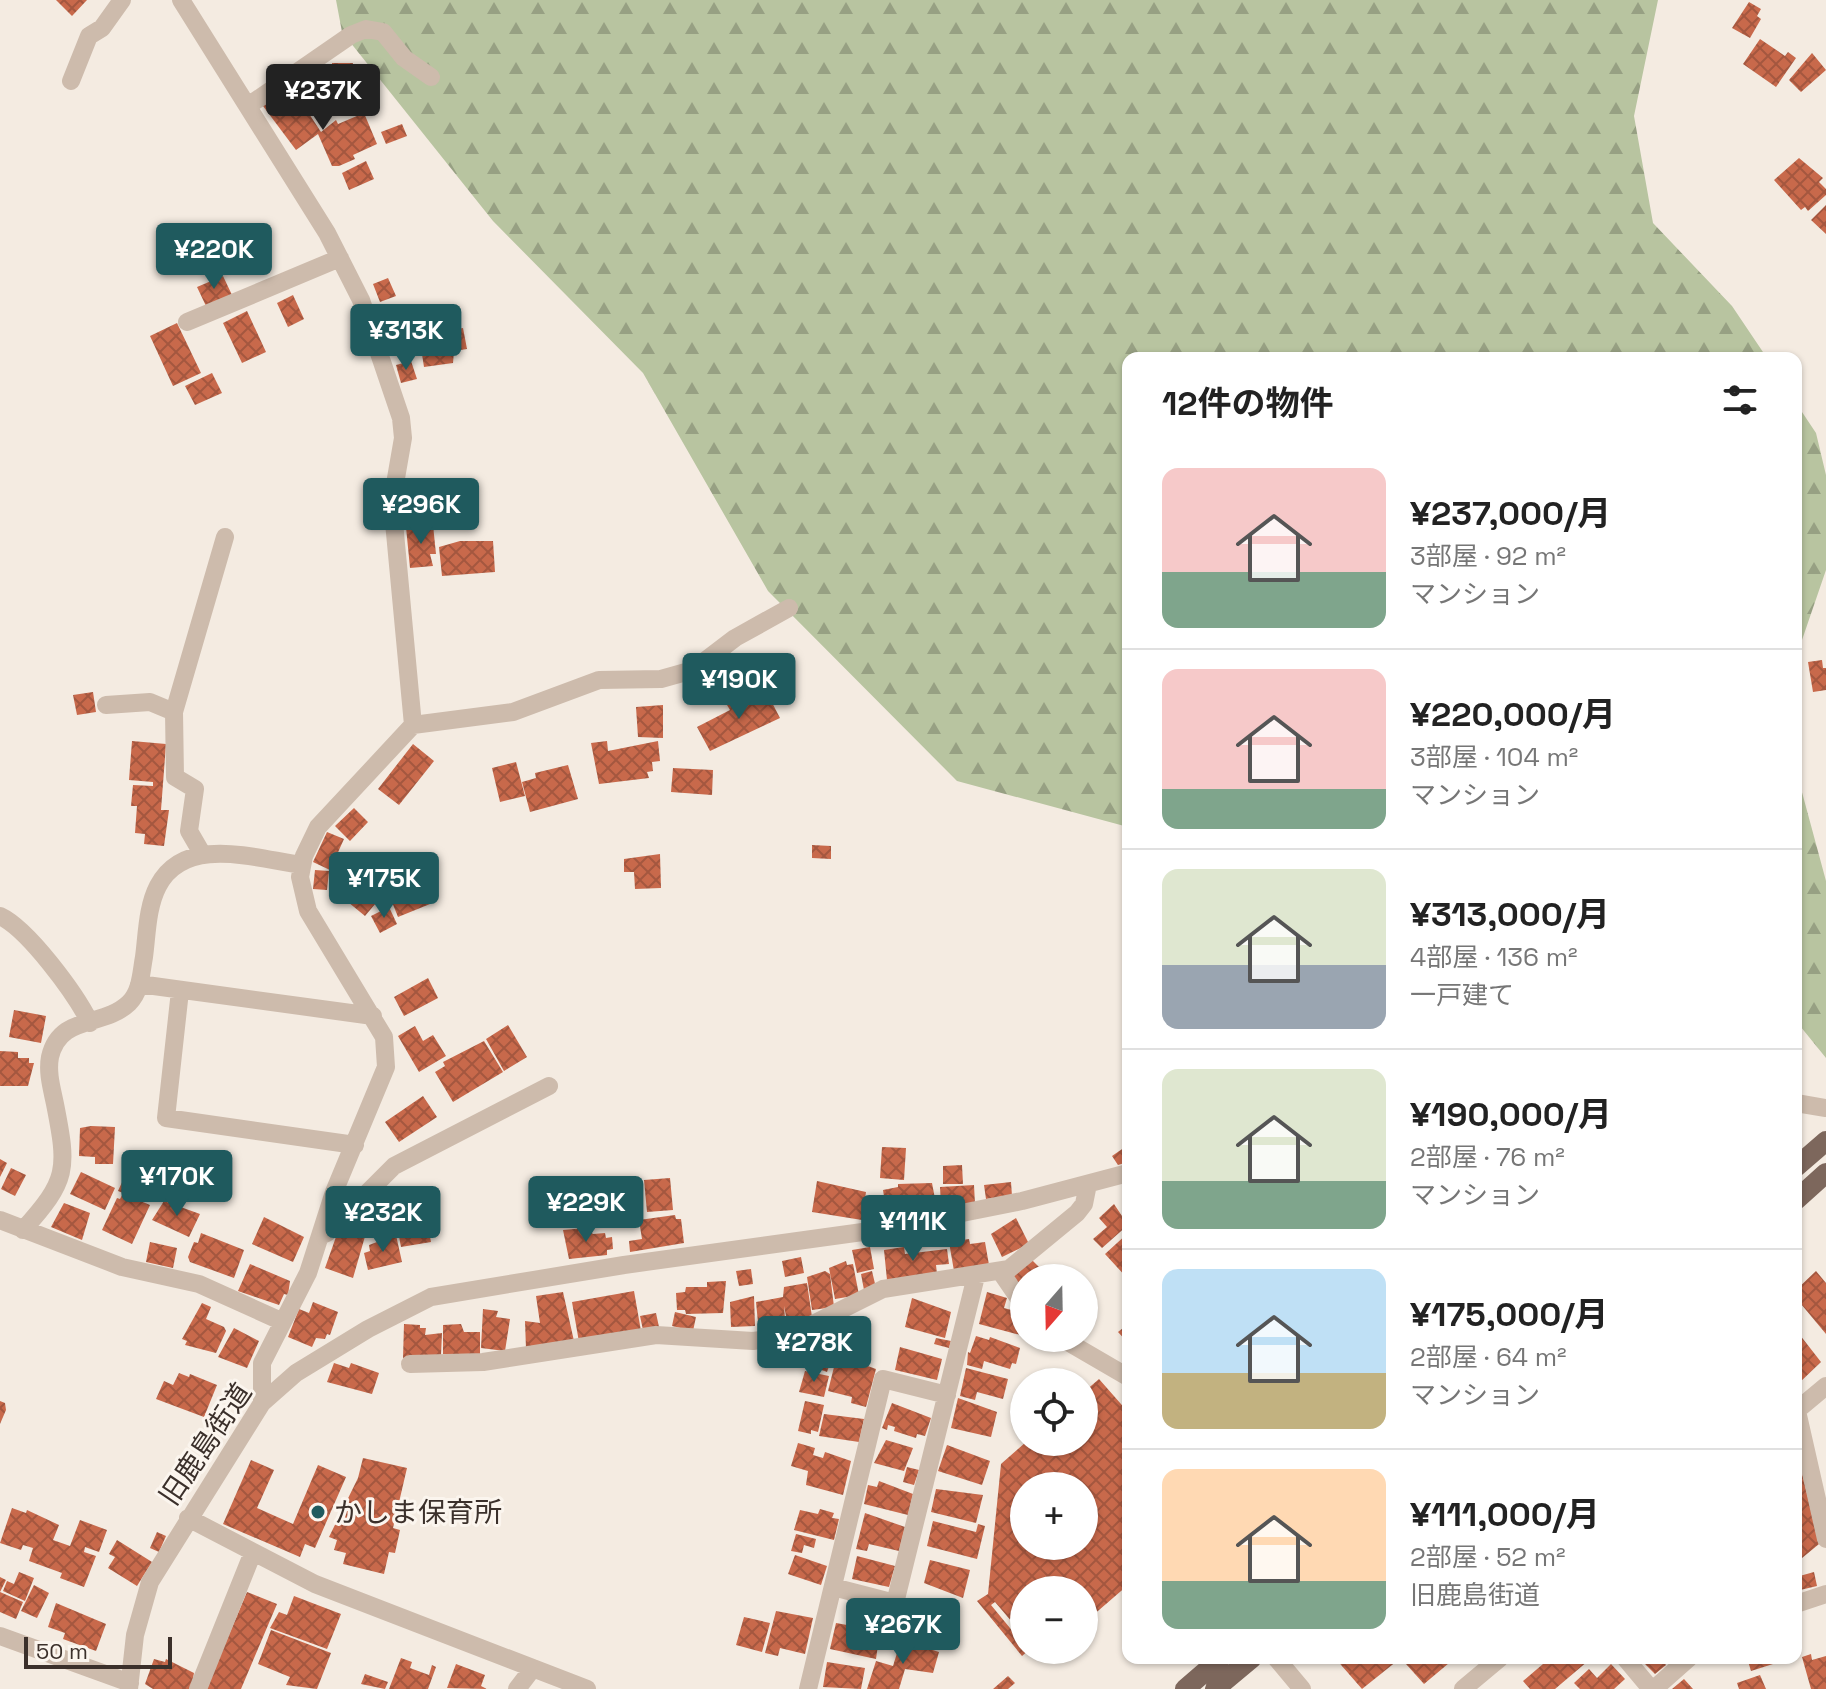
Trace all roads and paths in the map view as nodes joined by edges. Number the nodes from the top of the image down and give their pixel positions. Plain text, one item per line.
1 (122, 0) edge
2 (181, 0) edge
3 (431, 77) dead end
4 (71, 81) dead end
5 (248, 106) junction
6 (340, 258) junction
7 (187, 322) dead end
8 (225, 537) dead end
9 (789, 608) dead end
10 (106, 705) dead end
11 (174, 712) junction
12 (413, 725) junction
13 (200, 850) dead end
14 (302, 865) junction
15 (0, 916) edge
16 (139, 984) junction
17 (180, 991) junction
18 (373, 1016) junction
19 (90, 1023) junction
20 (549, 1086) dead end
21 (1802, 1104) edge
22 (1826, 1108) edge
23 (1826, 1141) edge
24 (355, 1145) junction
25 (1802, 1162) edge
26 (1826, 1173) edge
27 (1122, 1175) edge
28 (1088, 1184) junction
29 (1802, 1195) edge
30 (0, 1220) edge
31 (23, 1230) junction
32 (319, 1236) junction
33 (1000, 1271) junction
34 (976, 1276) junction
35 (1010, 1286) edge
36 (281, 1321) junction
37 (1085, 1352) edge
38 (410, 1364) dead end
39 (1122, 1374) edge
40 (1826, 1386) edge
41 (947, 1395) junction
42 (262, 1403) junction
43 (1802, 1406) edge
44 (1802, 1437) edge
45 (188, 1518) junction
46 (1826, 1539) edge
47 (253, 1552) junction
48 (833, 1587) junction
49 (1826, 1594) edge
50 (1802, 1602) edge
51 (0, 1636) edge
52 (1214, 1664) edge
53 (1245, 1664) edge
54 (1281, 1664) edge
55 (1493, 1664) edge
56 (1630, 1664) edge
57 (1682, 1664) edge
58 (533, 1668) junction
59 (1481, 1674) junction
60 (130, 1686) edge
61 (198, 1689) edge
62 (517, 1689) edge
63 (587, 1689) edge
64 (808, 1689) edge
65 (1185, 1689) edge
66 (1215, 1689) edge
67 (1302, 1689) edge
68 (1463, 1689) edge
69 (1493, 1689) edge
70 (1652, 1689) edge

1 - 4 street
2 - 5 street
3 - 5 street
5 - 6 street
6 - 7 street
6 - 12 street
8 - 11 street
9 - 12 street
10 - 11 street
11 - 13 street
12 - 14 street
14 - 16 street
14 - 18 street
15 - 19 street
16 - 17 street
16 - 19 street
17 - 18 street
17 - 24 street
18 - 24 street
19 - 31 street
20 - 32 street
21 - 22 street
23 - 25 main road
24 - 32 street
26 - 29 main road
27 - 28 street, 旧鹿島街道
28 - 33 street
28 - 42 street, 旧鹿島街道
30 - 31 street
31 - 36 street
32 - 36 street
33 - 34 street
33 - 35 street
34 - 38 street
34 - 41 street
36 - 42 street
37 - 39 street
40 - 43 street
41 - 48 street
41 - 48 street
42 - 45 street, 旧鹿島街道
44 - 46 street
45 - 47 street
45 - 60 street, 旧鹿島街道
47 - 58 street
47 - 61 street
48 - 64 street
49 - 50 street
51 - 60 street
52 - 65 main road
53 - 66 main road
54 - 67 street
55 - 59 street
56 - 70 street
57 - 70 street
58 - 62 street
58 - 63 street
59 - 68 street
59 - 69 street

